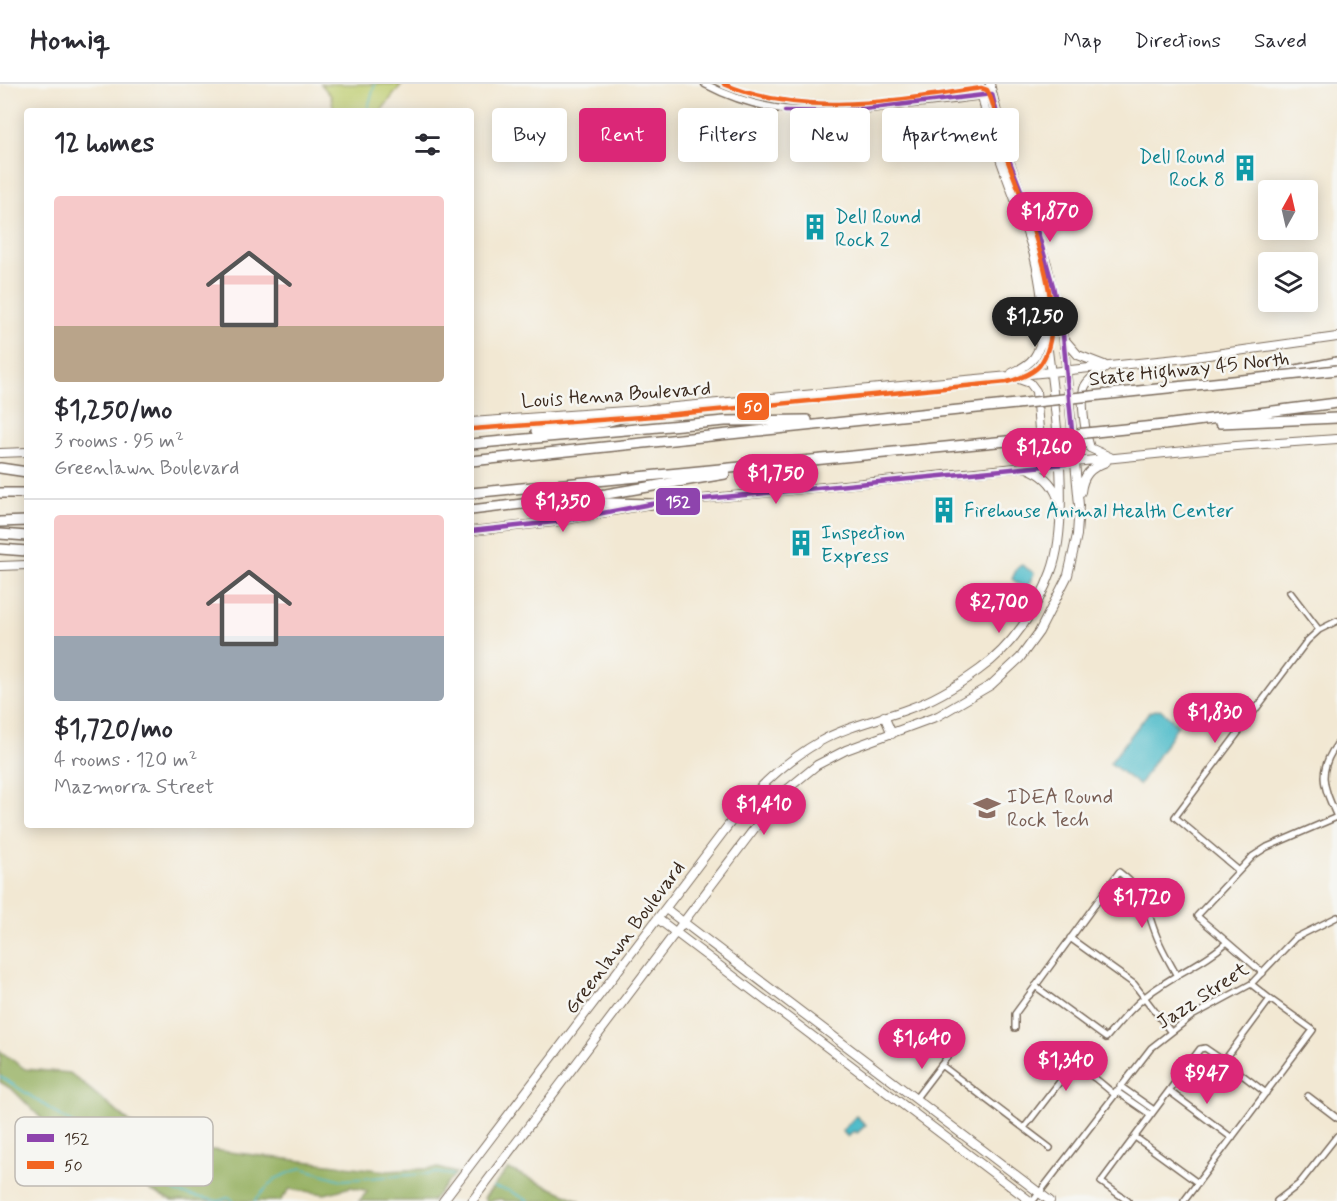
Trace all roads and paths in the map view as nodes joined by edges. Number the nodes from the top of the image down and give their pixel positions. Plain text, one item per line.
1 (705, 84) edge
2 (980, 84) edge
3 (990, 84) edge
4 (992, 94) junction
5 (982, 95) junction
6 (1031, 247) junction
7 (1047, 264) junction
8 (1044, 320) junction
9 (1063, 335) junction
10 (1337, 337) edge
11 (1337, 362) edge
12 (1108, 366) junction
13 (1067, 370) junction
14 (1337, 370) edge
15 (1051, 372) junction
16 (1006, 375) junction
17 (1232, 381) junction
18 (1337, 403) edge
19 (654, 409) junction
20 (1337, 418) edge
21 (842, 421) junction
22 (474, 422) edge
23 (1164, 424) junction
24 (1337, 439) edge
25 (474, 441) edge
26 (24, 452) edge
27 (0, 453) edge
28 (1116, 459) junction
29 (474, 461) edge
30 (1075, 463) junction
31 (1059, 464) junction
32 (763, 467) junction
33 (0, 468) edge
34 (1025, 468) junction
35 (24, 472) edge
36 (0, 493) edge
37 (24, 493) edge
38 (474, 493) edge
39 (651, 504) junction
40 (1079, 505) junction
41 (1060, 506) junction
42 (474, 512) edge
43 (474, 512) edge
44 (24, 521) edge
45 (0, 522) edge
46 (474, 531) edge
47 (0, 534) edge
48 (24, 536) edge
49 (0, 549) edge
50 (24, 551) edge
51 (24, 565) edge
52 (0, 566) edge
53 (1290, 592) dead end
54 (1337, 621) edge
55 (1319, 630) junction
56 (884, 717) junction
57 (892, 734) junction
58 (1337, 744) edge
59 (1337, 817) edge
60 (1238, 870) junction
61 (666, 909) junction
62 (1337, 917) edge
63 (658, 919) junction
64 (684, 922) junction
65 (677, 933) junction
66 (1070, 938) junction
67 (1227, 942) junction
68 (1263, 973) junction
69 (1177, 976) junction
70 (1251, 984) junction
71 (1035, 986) junction
72 (1145, 998) junction
73 (1270, 999) junction
74 (1015, 1028) dead end
75 (1170, 1031) junction
76 (860, 1056) junction
77 (948, 1056) dead end
78 (1224, 1061) junction
79 (941, 1065) junction
80 (852, 1066) junction
81 (1117, 1091) junction
82 (1169, 1091) junction
83 (1266, 1093) junction
84 (1308, 1096) dead end
85 (916, 1098) junction
86 (1153, 1113) junction
87 (1337, 1118) edge
88 (1024, 1128) junction
89 (1337, 1136) edge
90 (1135, 1137) junction
91 (1232, 1138) junction
92 (1050, 1148) dead end
93 (1198, 1183) junction
94 (1038, 1192) junction
95 (443, 1201) edge
96 (472, 1201) edge
97 (1032, 1201) edge
98 (1050, 1201) edge
99 (1128, 1201) edge
100 (1184, 1201) edge
101 (1277, 1201) edge

1 - 5 street
2 - 5 main road, Greenlawn Boulevard
3 - 4 main road, Greenlawn Boulevard
4 - 5 street
4 - 7 main road, Greenlawn Boulevard
5 - 6 main road, Greenlawn Boulevard
6 - 7 main road
6 - 8 main road, Greenlawn Boulevard
7 - 9 main road, Greenlawn Boulevard
8 - 15 main road, Greenlawn Boulevard
8 - 16 main road
9 - 12 main road
9 - 13 main road, Greenlawn Boulevard
10 - 12 main road, Louis Henna Boulevard
11 - 17 highway, bridge
12 - 13 main road, Louis Henna Boulevard
12 - 28 main road
13 - 15 main road, Louis Henna Boulevard
13 - 30 main road, Greenlawn Boulevard
14 - 17 highway, State Highway 45 North, bridge
15 - 16 main road, Louis Henna Boulevard
15 - 31 main road, Greenlawn Boulevard
16 - 19 main road, Louis Henna Boulevard
16 - 34 main road
17 - 21 highway, State Highway 45 North, bridge
18 - 23 highway
19 - 22 main road, Louis Henna Boulevard
19 - 25 highway
20 - 23 highway
21 - 25 highway
21 - 29 highway, State Highway 45 North
23 - 32 highway, bridge
24 - 28 main road
26 - 27 main road
28 - 30 main road
28 - 40 main road
30 - 31 main road
30 - 40 main road, Greenlawn Boulevard
31 - 34 main road
31 - 41 main road, Greenlawn Boulevard
32 - 38 highway
32 - 42 highway
33 - 35 highway
34 - 39 main road
34 - 41 main road
36 - 37 highway
39 - 43 highway
39 - 46 main road
40 - 57 main road, Greenlawn Boulevard
41 - 56 main road, Greenlawn Boulevard
44 - 45 highway
47 - 48 highway
49 - 50 highway
51 - 52 main road
53 - 55 street
54 - 55 street
55 - 60 street
56 - 57 main road
56 - 61 main road, Greenlawn Boulevard
57 - 64 main road, Greenlawn Boulevard
58 - 59 street
59 - 60 street
60 - 67 street
61 - 63 main road, Greenlawn Boulevard
61 - 64 main road
62 - 68 street, Jazz Street
63 - 65 main road
63 - 95 main road, Greenlawn Boulevard
64 - 65 main road, Greenlawn Boulevard
64 - 76 main road
65 - 80 main road
65 - 96 main road, Greenlawn Boulevard
66 - 69 street
66 - 71 street
66 - 72 street
67 - 68 street
67 - 69 street
68 - 70 street, Jazz Street
69 - 72 street
70 - 73 street
70 - 75 street, Jazz Street
71 - 72 street
71 - 74 street
72 - 75 street
73 - 78 street
73 - 83 street
75 - 81 street, Jazz Street
76 - 80 main road
76 - 85 main road
77 - 79 street
78 - 82 street
78 - 83 street
79 - 85 street
79 - 88 street
80 - 97 main road
81 - 86 street
81 - 88 street
81 - 94 street, Jazz Street
82 - 86 street
82 - 91 street
83 - 91 street
84 - 87 street
85 - 94 main road
86 - 90 street
88 - 92 street
89 - 101 street
90 - 93 street
90 - 99 street
91 - 93 street
93 - 100 street
94 - 97 street, Jazz Street
94 - 98 main road

